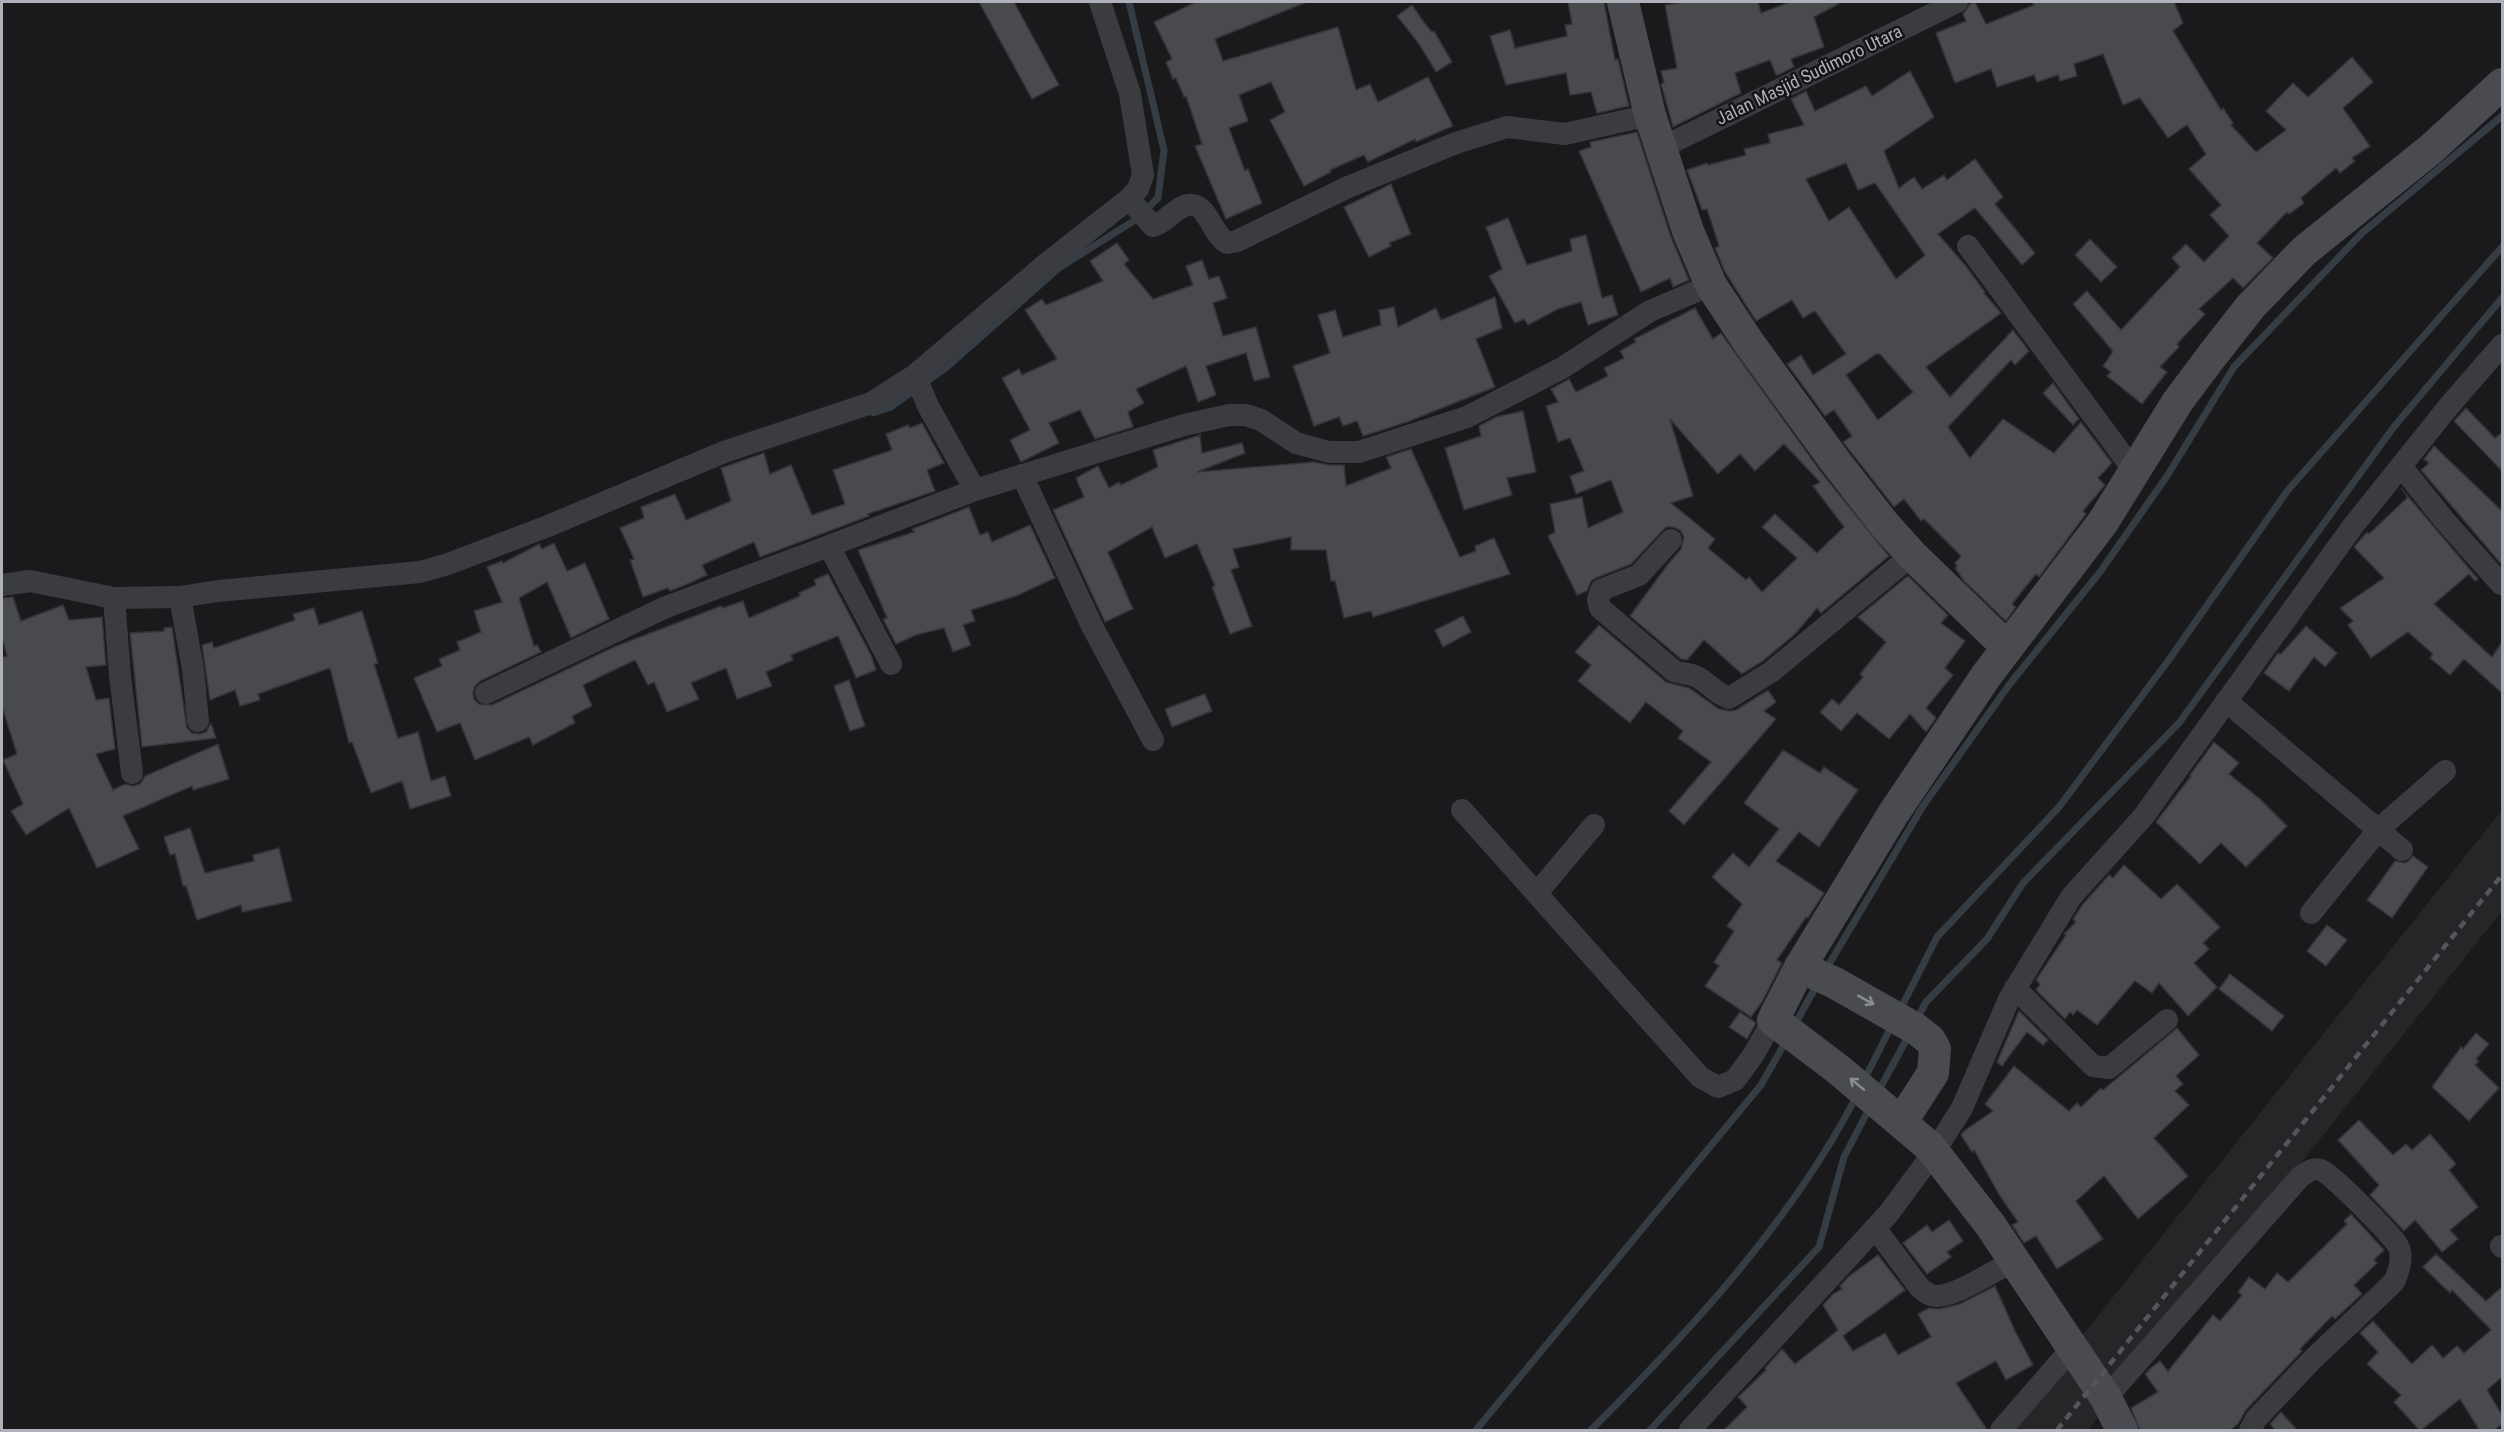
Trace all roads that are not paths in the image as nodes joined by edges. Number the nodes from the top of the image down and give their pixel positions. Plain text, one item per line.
1 (1100, 2) edge
2 (1623, 2) edge
3 (1957, 2) edge
4 (2502, 84) edge
5 (1650, 115) junction
6 (1661, 148) junction
7 (1138, 211) junction
8 (1968, 246) dead end
9 (1711, 285) junction
10 (2502, 345) edge
11 (921, 389) junction
12 (2401, 466) junction
13 (2135, 472) junction
14 (1022, 475) junction
15 (975, 490) junction
16 (1671, 540) dead end
17 (829, 546) junction
18 (1912, 555) junction
19 (2500, 584) dead end
20 (2, 585) edge
21 (180, 597) junction
22 (114, 598) junction
23 (2007, 647) junction
24 (891, 664) dead end
25 (486, 693) dead end
26 (2226, 701) junction
27 (198, 721) dead end
28 (1154, 740) dead end
29 (2445, 771) dead end
30 (132, 773) dead end
31 (1462, 810) dead end
32 (1594, 825) dead end
33 (2379, 829) junction
34 (2402, 850) dead end
35 (1537, 893) junction
36 (2311, 913) dead end
37 (1807, 970) junction
38 (2015, 988) junction
39 (2167, 1020) dead end
40 (1779, 1024) junction
41 (1902, 1121) junction
42 (1932, 1149) junction
43 (1875, 1228) junction
44 (2000, 1269) junction
45 (2073, 1347) junction
46 (2106, 1398) junction
47 (1690, 1431) edge
48 (2001, 1431) edge
49 (2122, 1431) edge
50 (2250, 1431) edge

1 - 7 street
2 - 5 street
3 - 6 street, Jalan Masjid Sudimoro Utara
4 - 13 street
5 - 6 street
5 - 7 street
6 - 9 street
7 - 11 street
8 - 13 street
9 - 14 street
9 - 18 street
10 - 12 street
11 - 15 street
11 - 21 street
12 - 19 street
12 - 26 street
13 - 23 street
14 - 15 street
14 - 28 street
15 - 17 street
16 - 18 street
17 - 24 street
17 - 25 street
18 - 23 street
20 - 22 street
21 - 22 street
21 - 27 street
22 - 30 street
23 - 37 street
26 - 33 street
26 - 38 street
29 - 33 street
31 - 35 street
32 - 35 street
33 - 34 street
33 - 36 street
35 - 40 street
37 - 40 street
37 -> 41 street
38 - 39 street
38 - 42 street
41 -> 40 street
41 - 42 street
42 - 43 street
42 - 44 street
43 - 44 street
43 - 47 street
44 - 45 street
45 - 46 street
45 - 48 street
46 - 49 street
46 - 50 street

